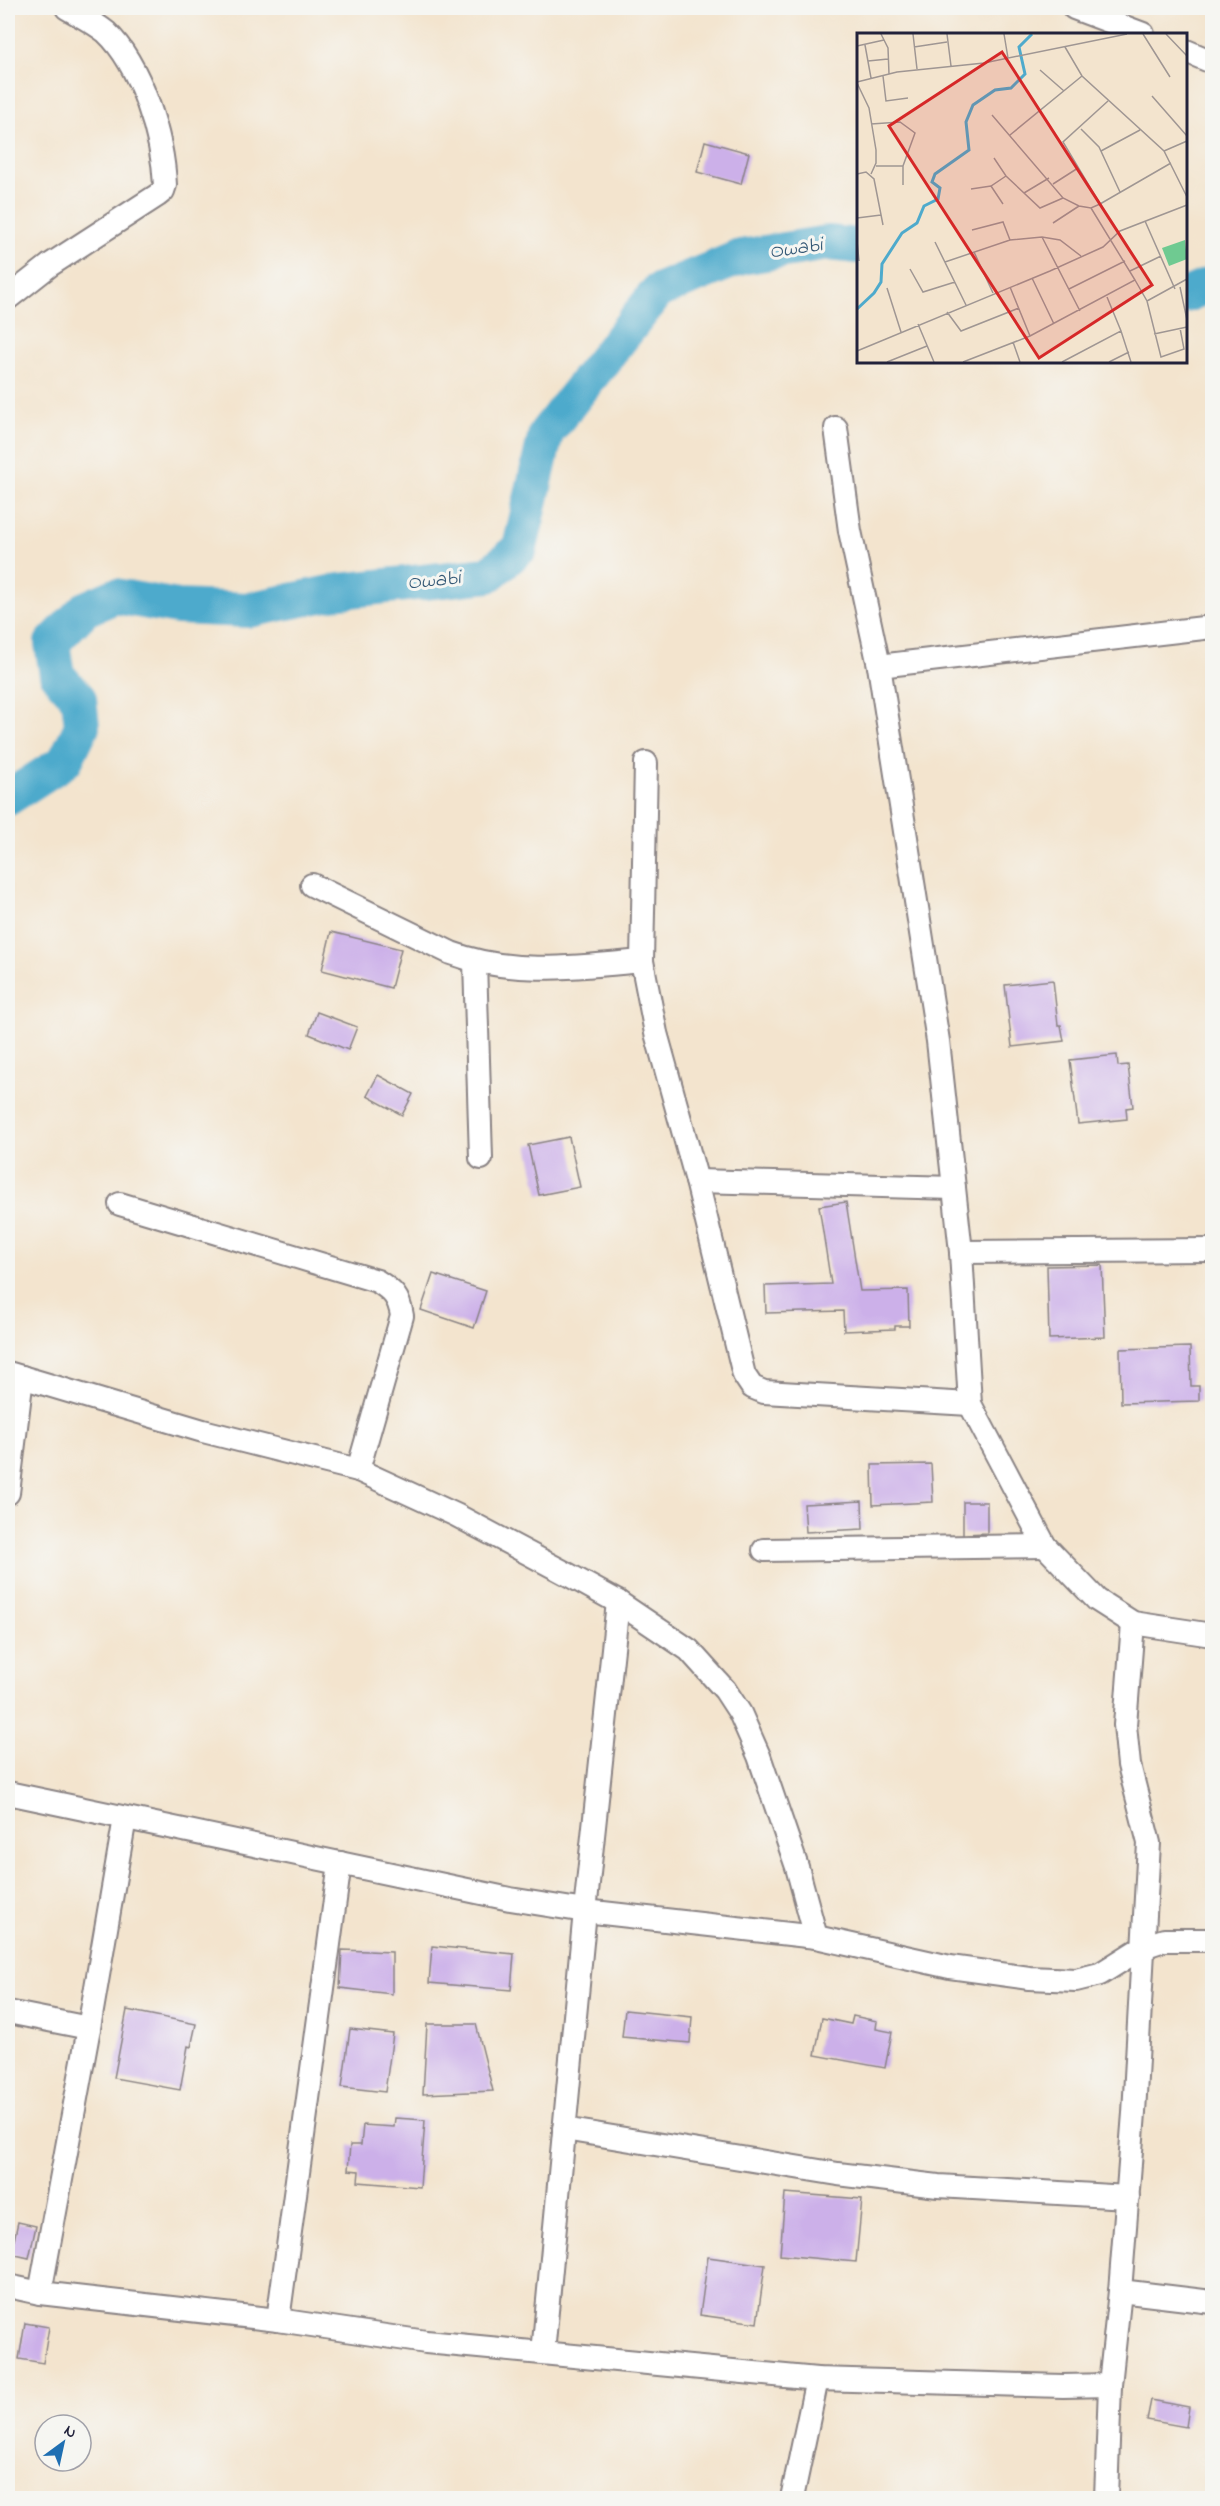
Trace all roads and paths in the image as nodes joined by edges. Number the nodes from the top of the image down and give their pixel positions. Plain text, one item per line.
1 (67, 8) edge
2 (1074, 8) edge
3 (1140, 33) edge
4 (1187, 52) edge
5 (1212, 62) edge
6 (8, 298) edge
7 (836, 428) dead end
8 (1212, 627) edge
9 (879, 666) junction
10 (646, 763) dead end
11 (312, 885) dead end
12 (642, 961) junction
13 (475, 962) junction
14 (481, 1158) dead end
15 (697, 1180) junction
16 (954, 1188) junction
17 (120, 1204) dead end
18 (1212, 1250) edge
19 (961, 1252) junction
20 (15, 1375) edge
21 (970, 1404) junction
22 (358, 1470) junction
23 (8, 1492) edge
24 (1045, 1546) junction
25 (764, 1550) dead end
26 (618, 1602) junction
27 (1133, 1623) junction
28 (1212, 1635) edge
29 (8, 1792) edge
30 (125, 1818) junction
31 (340, 1863) junction
32 (585, 1911) junction
33 (816, 1937) junction
34 (1212, 1940) edge
35 (1143, 1947) junction
36 (8, 2012) edge
37 (89, 2028) junction
38 (564, 2129) junction
39 (1128, 2197) junction
40 (8, 2286) edge
41 (1120, 2291) junction
42 (40, 2293) junction
43 (1212, 2302) edge
44 (278, 2320) junction
45 (543, 2353) junction
46 (816, 2379) junction
47 (1110, 2385) junction
48 (792, 2499) edge
49 (1106, 2499) edge

1 - 6 street
2 - 3 street
4 - 5 street
7 - 9 street
8 - 9 street
9 - 16 street
10 - 12 street
11 - 13 street
12 - 13 street
12 - 15 street
13 - 14 street
15 - 16 street
15 - 21 street
16 - 19 street
17 - 22 street
18 - 19 street
19 - 21 street
20 - 22 street
20 - 23 street
21 - 24 street
22 - 26 street
24 - 25 street
24 - 27 street
26 - 32 street
26 - 33 street
27 - 28 street
27 - 35 street
29 - 30 street
30 - 31 street
30 - 37 street
31 - 32 street
31 - 44 street
32 - 33 street
32 - 38 street
33 - 35 street
34 - 35 street
35 - 39 street
36 - 37 street
37 - 42 street
38 - 39 street
38 - 45 street
39 - 41 street
40 - 42 street
41 - 43 street
41 - 47 street
42 - 44 street
44 - 45 street
45 - 46 street
46 - 47 street
46 - 48 street
47 - 49 street

